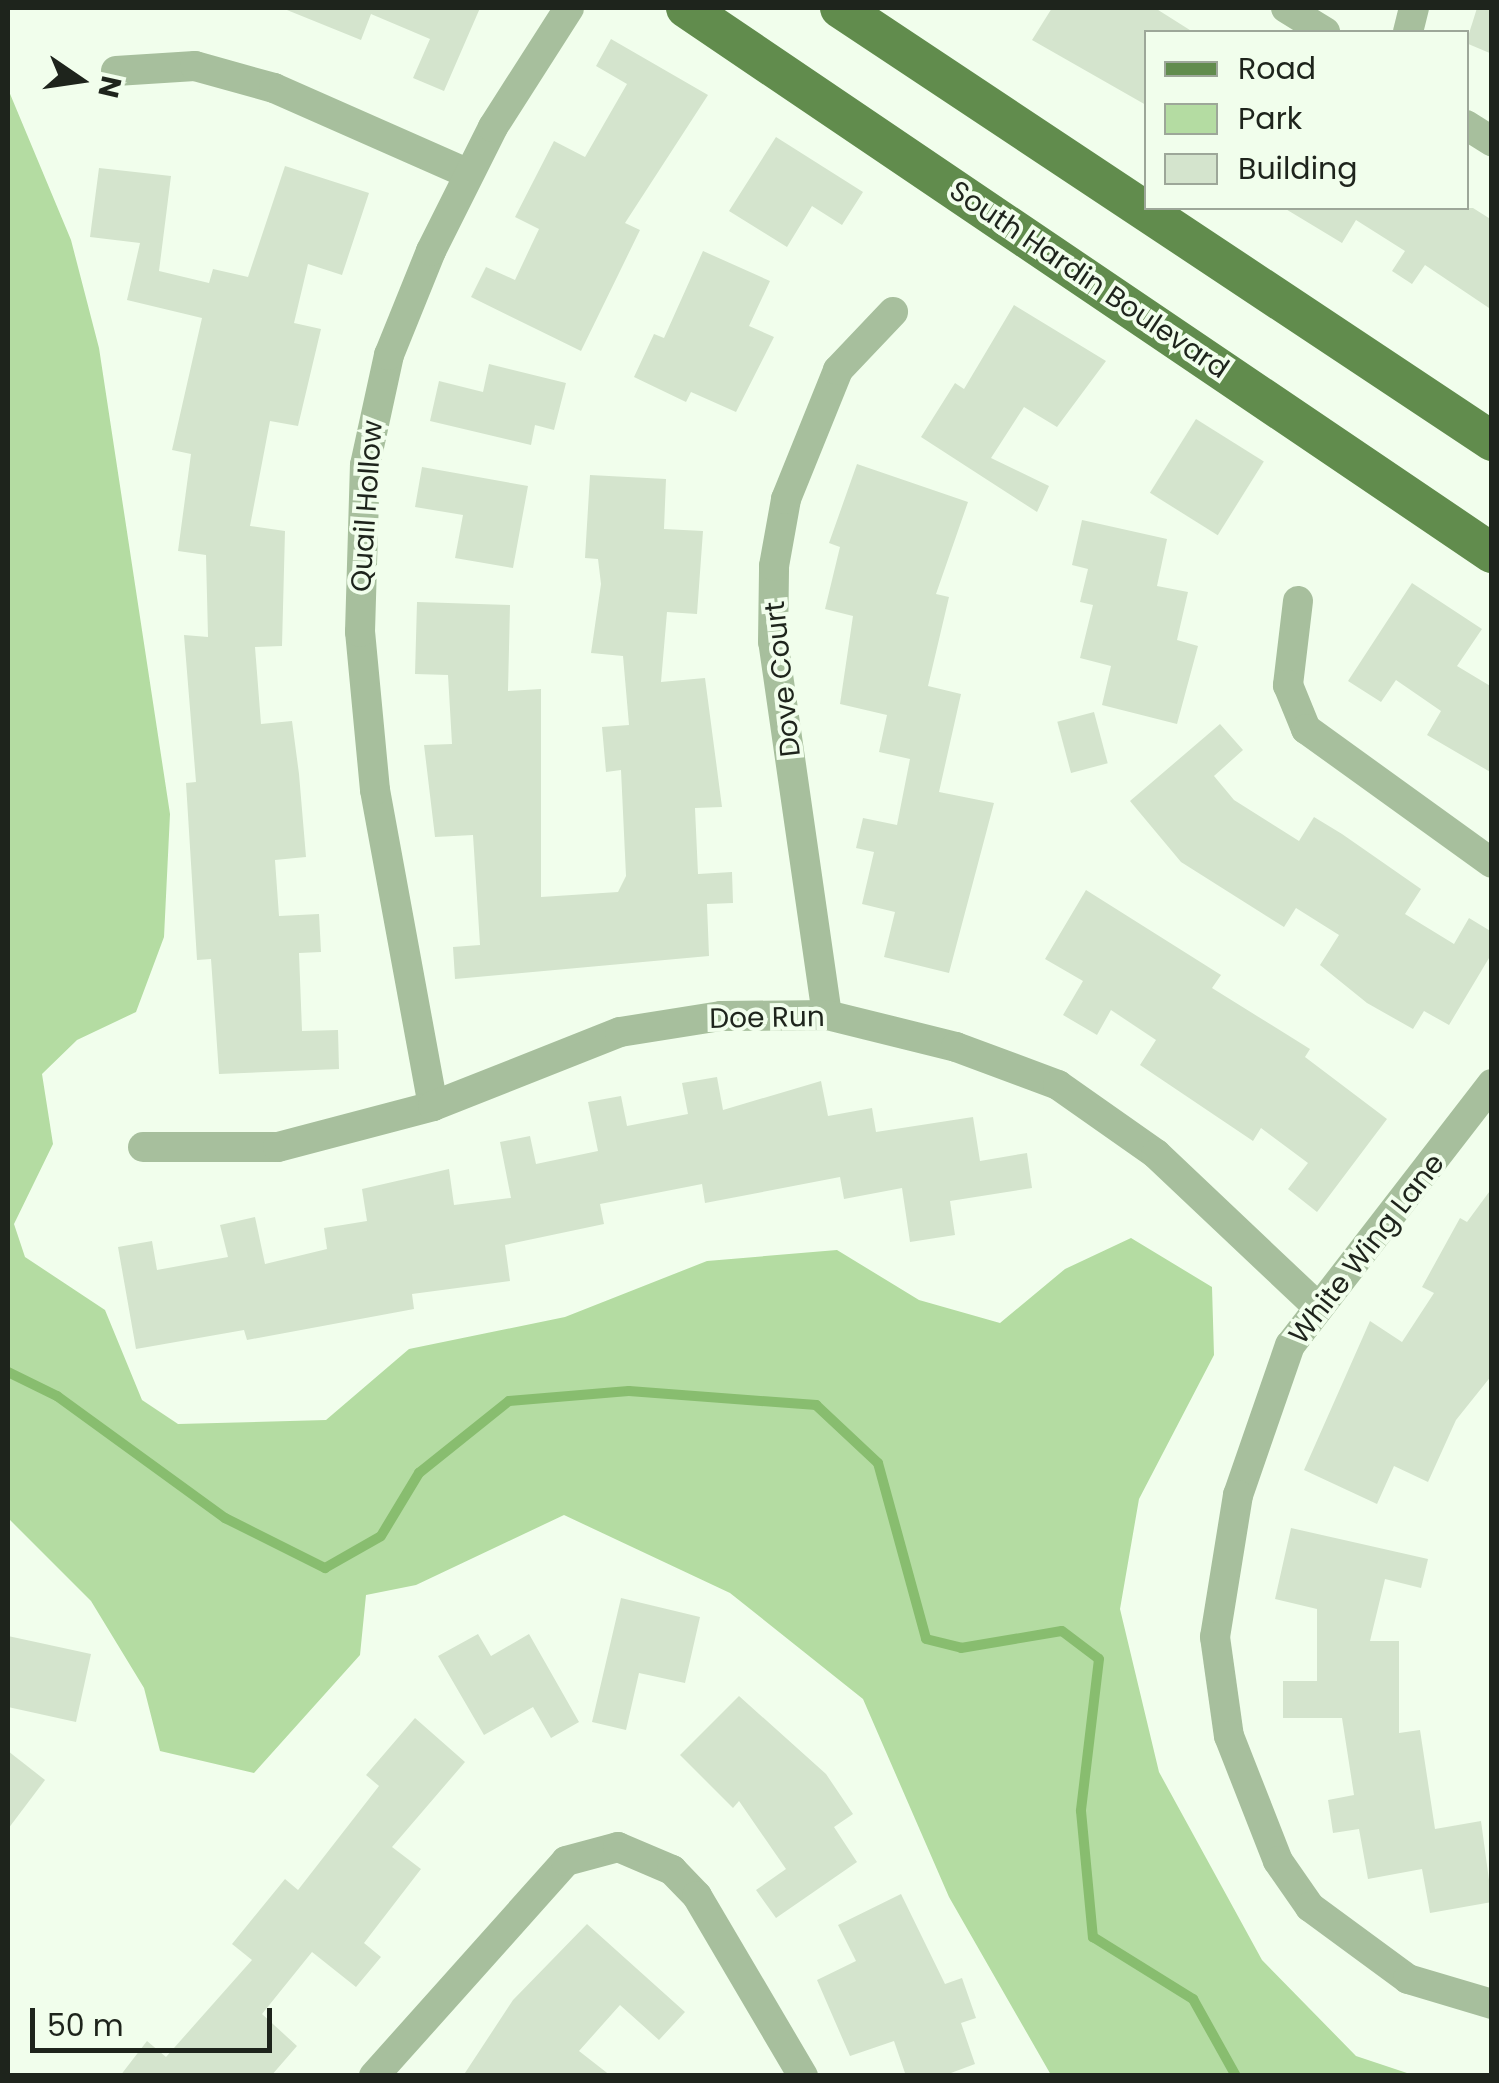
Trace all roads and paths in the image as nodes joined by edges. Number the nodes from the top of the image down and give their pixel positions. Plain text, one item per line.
1 (569, 8) edge
2 (686, 8) edge
3 (840, 8) edge
4 (1286, 8) edge
5 (1322, 30) edge
6 (116, 70) dead end
7 (1469, 126) edge
8 (1492, 141) edge
9 (470, 174) junction
10 (1144, 210) edge
11 (1144, 210) edge
12 (892, 312) dead end
13 (1492, 441) edge
14 (1492, 552) edge
15 (1298, 602) dead end
16 (1492, 863) edge
17 (827, 1015) junction
18 (1492, 1084) edge
19 (433, 1106) junction
20 (143, 1148) dead end
21 (1318, 1308) junction
22 (1492, 2004) edge
23 (374, 2076) edge
24 (803, 2076) edge

1 - 9 street, Quail Hollow
2 - 14 main road, South Hardin Boulevard
3 - 11 main road
4 - 5 street
6 - 9 street
7 - 8 street
9 - 19 street, Quail Hollow
10 - 13 main road
12 - 17 street, Dove Court
15 - 16 street
17 - 19 street, Doe Run
17 - 21 street, Doe Run
18 - 21 street, White Wing Lane
19 - 20 street, Doe Run
21 - 22 street, White Wing Lane
23 - 24 street

